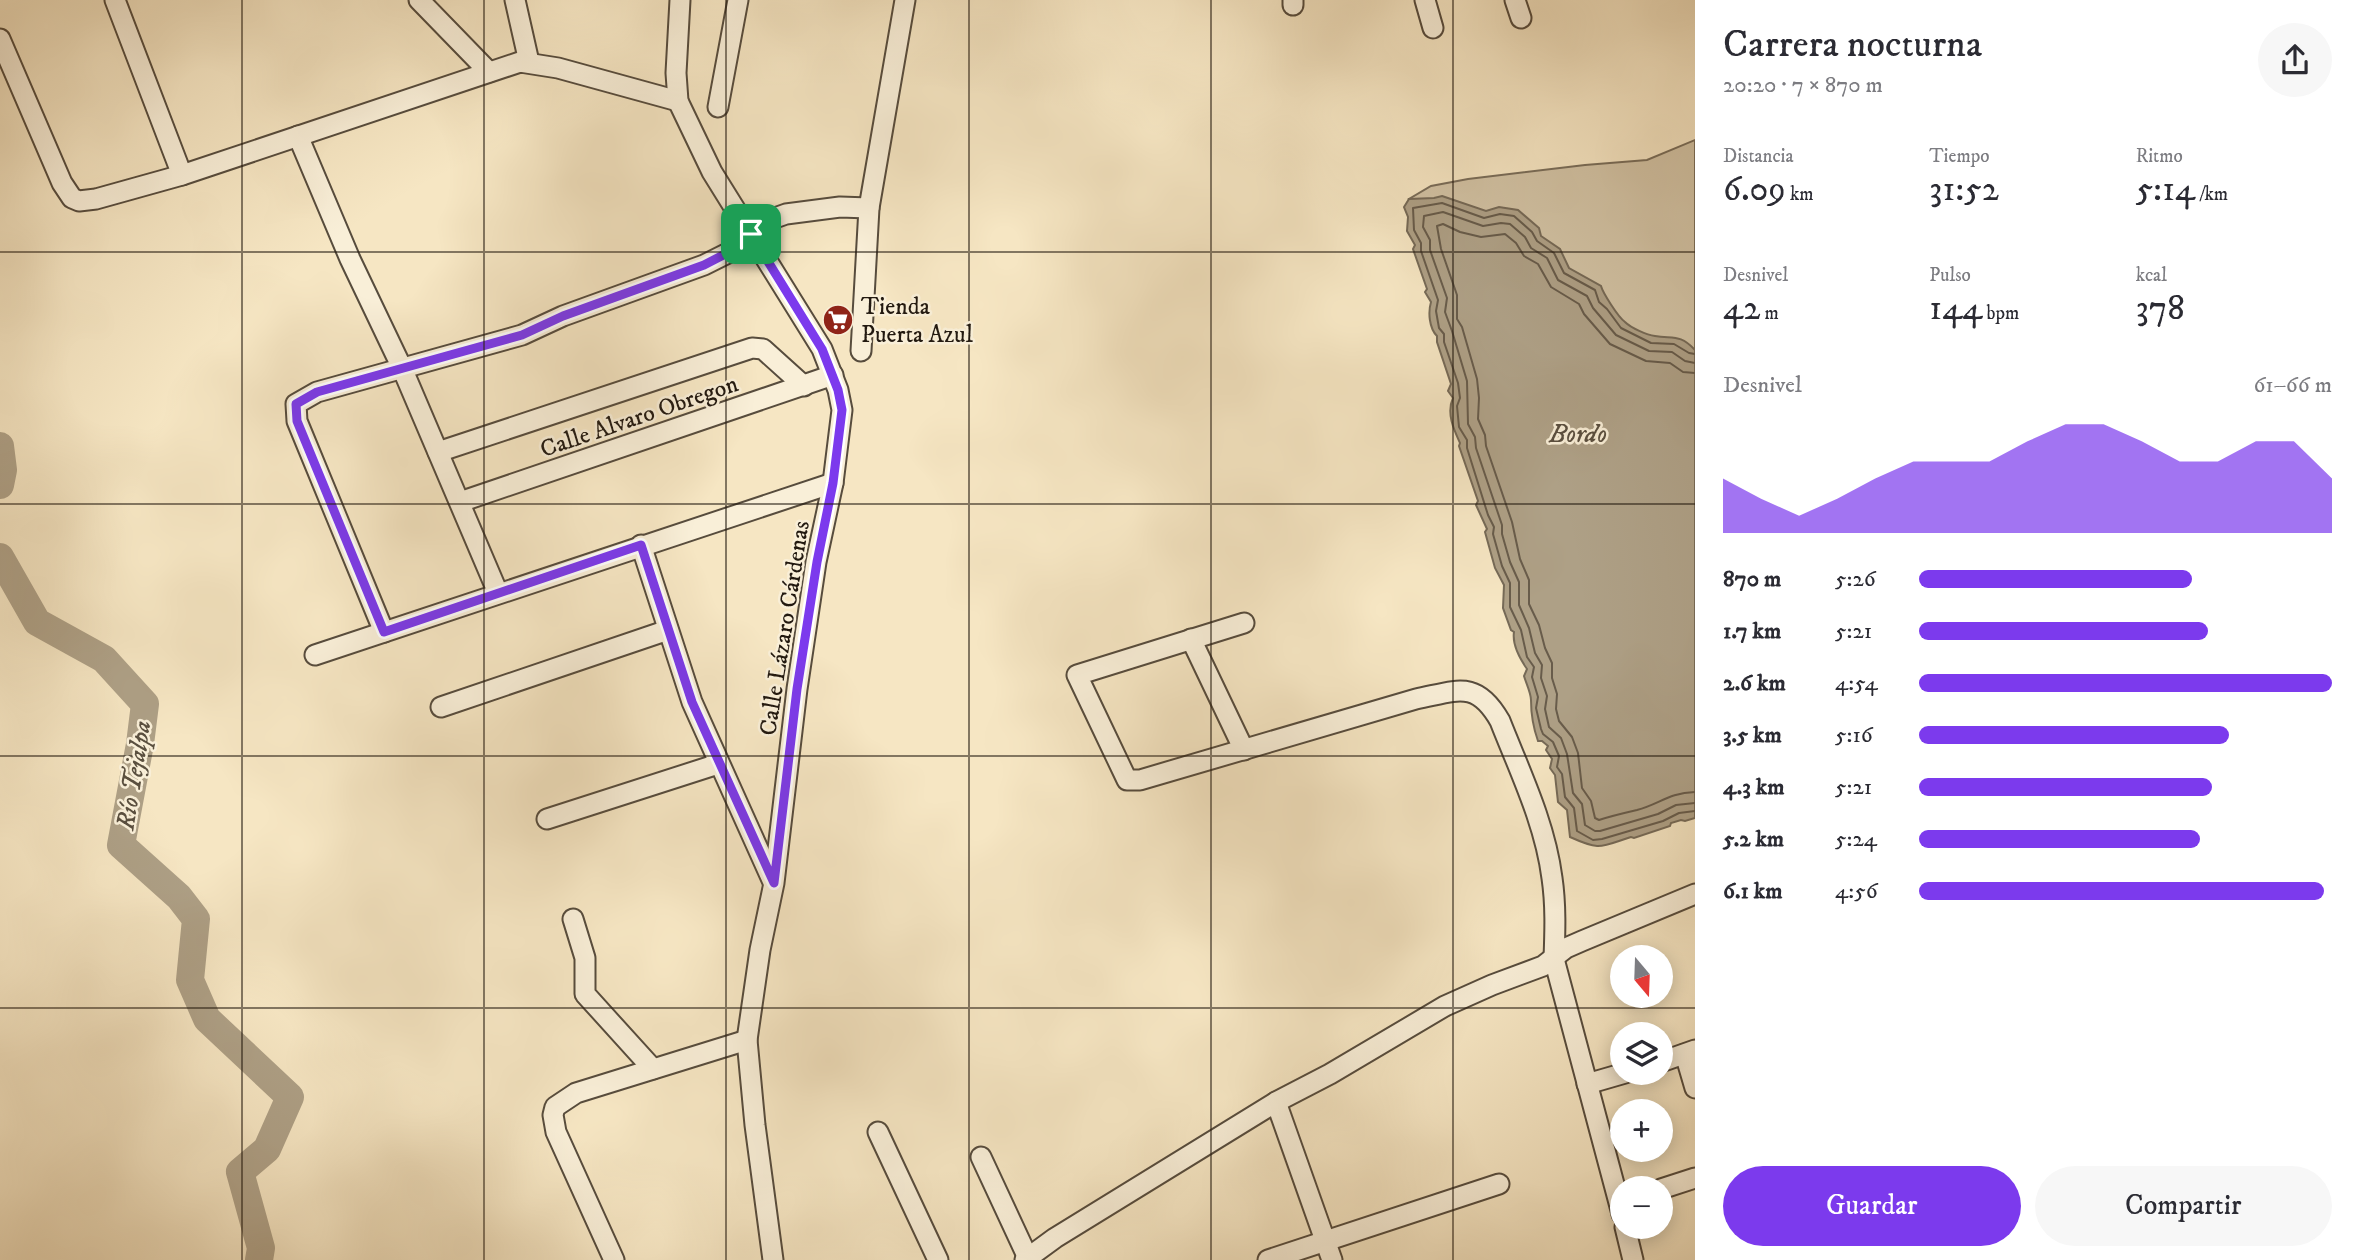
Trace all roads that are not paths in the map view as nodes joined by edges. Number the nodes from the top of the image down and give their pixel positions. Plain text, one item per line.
1 (115, 0) edge
2 (419, 0) edge
3 (515, 0) edge
4 (680, 0) edge
5 (738, 0) edge
6 (905, 0) edge
7 (1425, 0) edge
8 (1433, 28) dead end
9 (0, 39) edge
10 (529, 62) junction
11 (489, 72) junction
12 (678, 101) junction
13 (718, 107) dead end
14 (299, 136) junction
15 (182, 175) junction
16 (869, 208) junction
17 (751, 234) junction
18 (861, 351) dead end
19 (401, 368) junction
20 (833, 375) junction
21 (804, 386) junction
22 (438, 452) junction
23 (833, 483) junction
24 (460, 502) junction
25 (641, 545) junction
26 (498, 593) junction
27 (1244, 623) dead end
28 (668, 630) junction
29 (384, 632) junction
30 (1191, 639) junction
31 (315, 655) dead end
32 (441, 707) dead end
33 (1244, 750) junction
34 (718, 764) junction
35 (547, 819) dead end
36 (774, 883) junction
37 (1695, 894) edge
38 (573, 919) dead end
39 (1554, 959) junction
40 (747, 1040) junction
41 (1690, 1052) edge
42 (1673, 1058) edge
43 (653, 1069) junction
44 (1610, 1077) edge
45 (1587, 1084) junction
46 (1695, 1088) edge
47 (1276, 1102) junction
48 (878, 1132) dead end
49 (981, 1157) dead end
50 (1613, 1176) edge
51 (1695, 1178) edge
52 (1499, 1184) dead end
53 (1673, 1185) edge
54 (1628, 1239) edge
55 (1324, 1241) junction
56 (1026, 1259) edge
57 (614, 1260) edge
58 (773, 1260) edge
59 (938, 1260) edge
60 (1268, 1260) edge
61 (1332, 1260) edge
62 (1633, 1260) edge

1 - 15 street
2 - 11 street
3 - 10 street
4 - 12 street, Calle Lázaro Cárdenas
5 - 13 street
6 - 16 street
7 - 8 street
9 - 15 street
10 - 11 street
10 - 12 street
11 - 14 street
12 - 17 street, Calle Lázaro Cárdenas
14 - 15 street
14 - 19 street
16 - 17 street
16 - 18 street
17 - 19 street
17 - 20 street, Calle Lázaro Cárdenas
19 - 22 street
19 - 29 street
20 - 21 street, Calle Alvaro Obregon
20 - 23 street, Calle Lázaro Cárdenas
21 - 22 street
21 - 24 street, Calle Alvaro Obregon
22 - 24 street
23 - 25 street
23 - 36 street, Calle Lázaro Cárdenas
24 - 26 street
25 - 26 street
25 - 28 street
26 - 29 street
27 - 30 street
28 - 32 street
28 - 34 street
29 - 31 street
30 - 33 street
30 - 33 street
33 - 39 street
34 - 35 street
34 - 36 street
36 - 40 street, Calle Lázaro Cárdenas
37 - 39 street
38 - 43 street
39 - 45 street
39 - 47 street
40 - 43 street
40 - 58 street, Calle Lázaro Cárdenas
41 - 42 street
41 - 46 street
43 - 57 street
44 - 45 street
45 - 50 street
47 - 55 street
47 - 56 street
48 - 59 street
49 - 56 street
51 - 53 street
52 - 55 street
54 - 62 street
55 - 60 street
55 - 61 street

